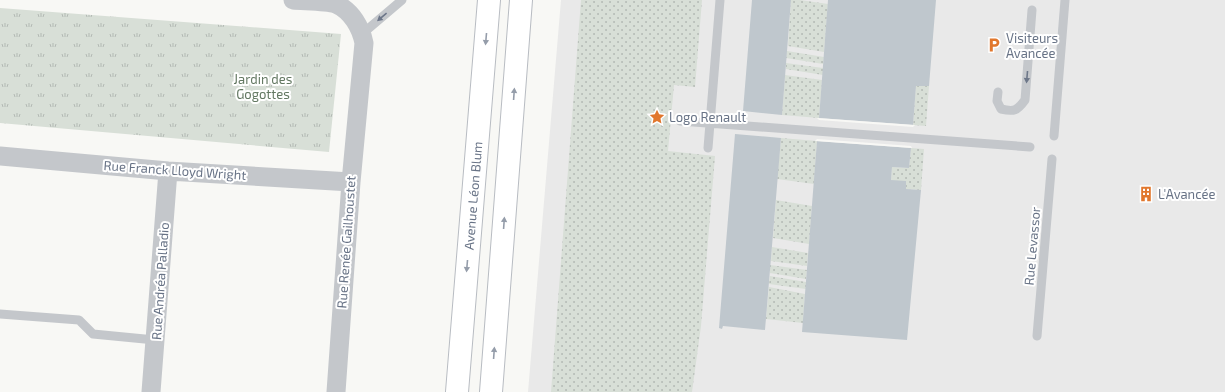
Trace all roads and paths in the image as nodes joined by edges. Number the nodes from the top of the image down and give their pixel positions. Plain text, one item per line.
1 (293, 0) edge
2 (402, 0) edge
3 (489, 0) edge
4 (521, 0) edge
5 (720, 0) edge
6 (1065, 0) edge
7 (1032, 10) dead end
8 (362, 34) junction
9 (998, 92) dead end
10 (680, 121) dead end
11 (710, 123) junction
12 (1054, 136) dead end
13 (1030, 147) dead end
14 (708, 148) dead end
15 (0, 156) edge
16 (1052, 159) dead end
17 (168, 170) junction
18 (351, 182) junction
19 (0, 314) edge
20 (1037, 336) dead end
21 (155, 340) junction
22 (151, 392) edge
23 (336, 392) edge
24 (457, 392) edge
25 (491, 392) edge

1 - 8 street
2 -> 8 lane
3 -> 24 main road, Avenue Léon Blum
25 -> 4 main road
5 - 11 lane
6 - 12 lane
7 -> 9 lane
8 - 18 street, Rue Renée Gailhoustet
10 - 11 lane
11 - 13 lane
11 - 14 lane
15 - 17 street, Rue Franck Lloyd Wright
16 - 20 lane, Rue Levassor
17 - 18 street, Rue Franck Lloyd Wright
17 - 21 street, Rue Andréa Palladio
18 - 23 street, Rue Renée Gailhoustet
19 - 21 lane
21 - 22 street, Rue Andréa Palladio

